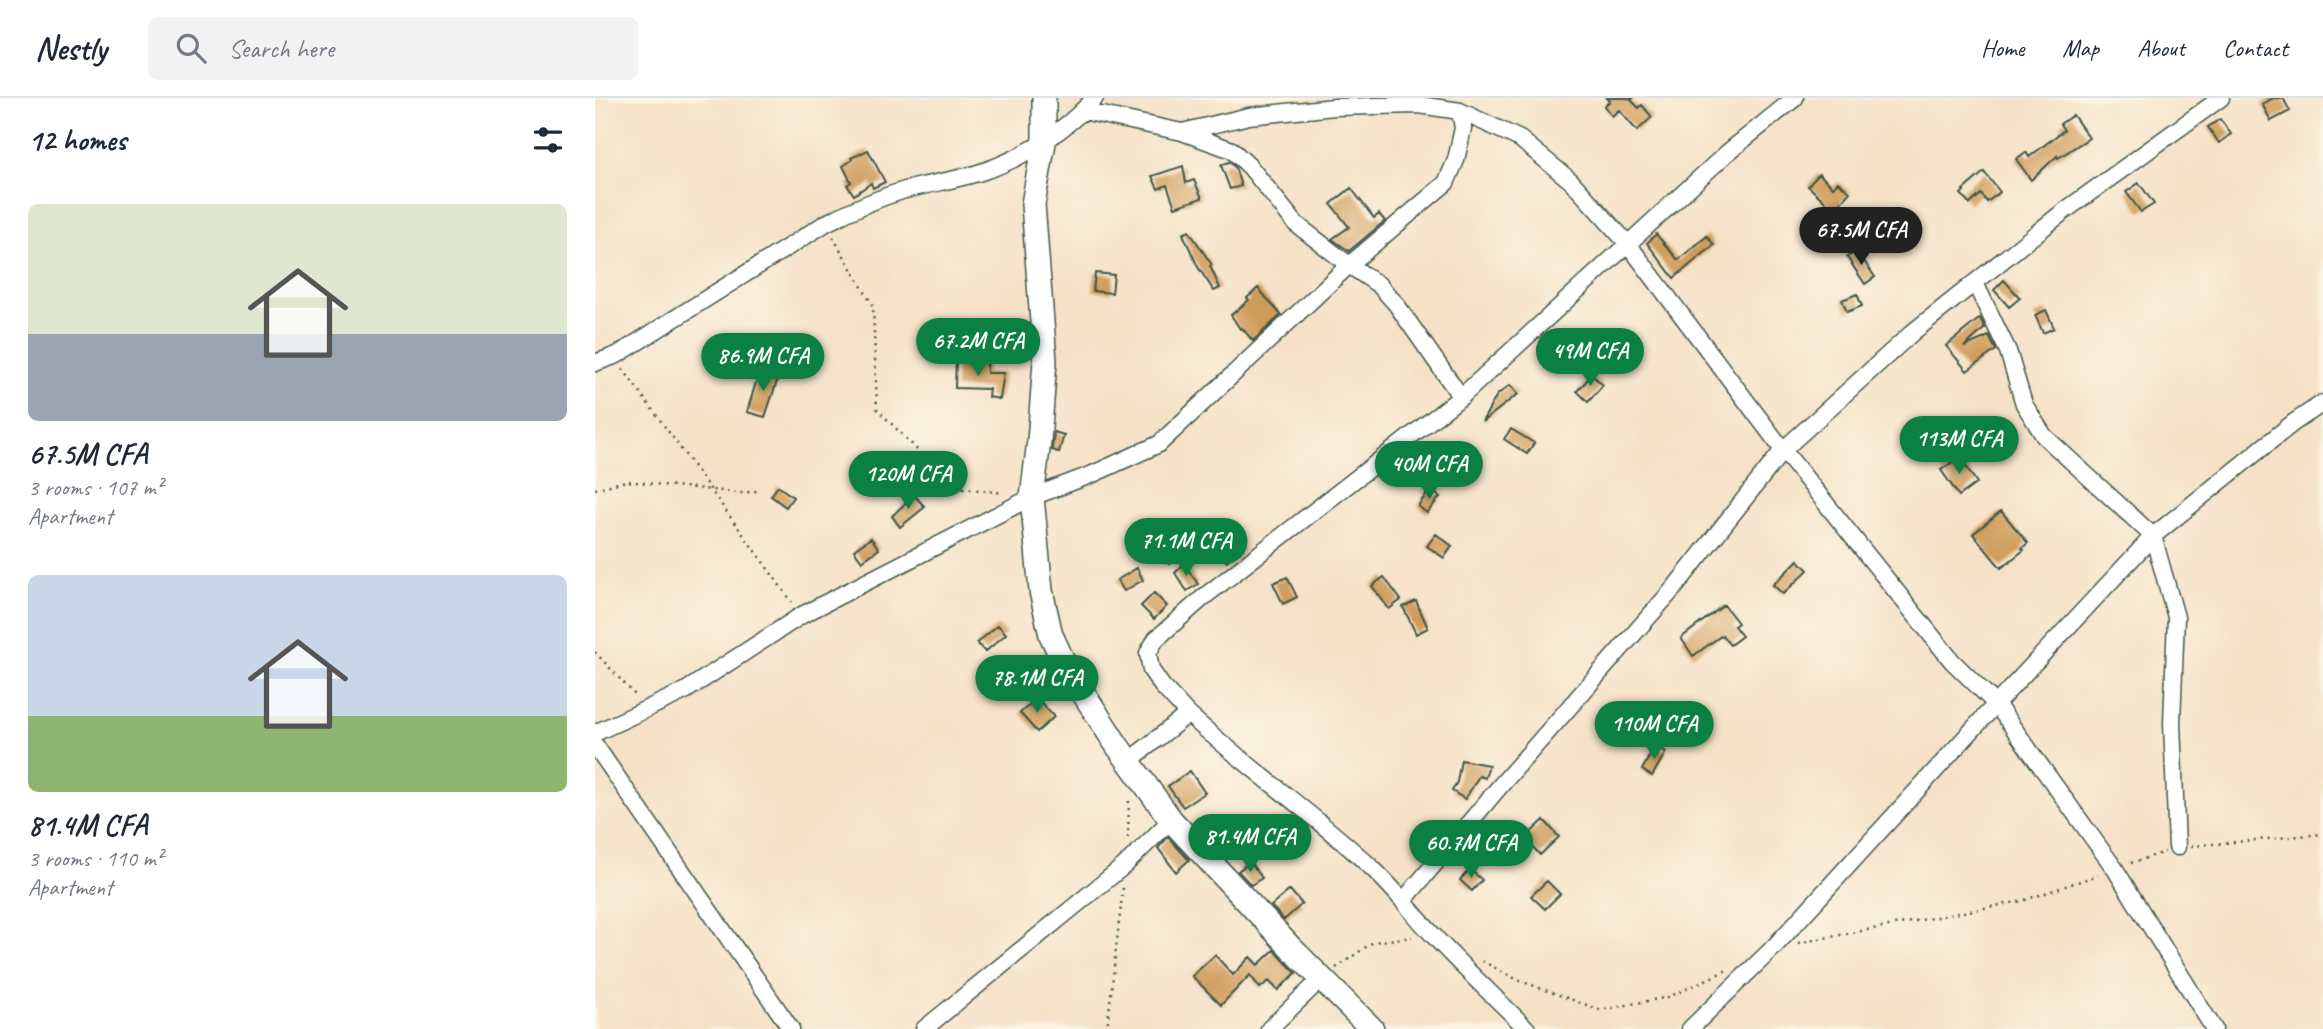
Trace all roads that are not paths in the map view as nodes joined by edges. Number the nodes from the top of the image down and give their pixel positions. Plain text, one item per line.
1 (1044, 98) edge
2 (1095, 98) edge
3 (1795, 98) edge
4 (2221, 98) edge
5 (1083, 111) junction
6 (1460, 111) junction
7 (1182, 132) junction
8 (1044, 143) junction
9 (1628, 244) junction
10 (1349, 265) junction
11 (1975, 283) junction
12 (595, 363) edge
13 (1461, 397) junction
14 (2323, 403) edge
15 (1783, 450) junction
16 (1032, 497) junction
17 (2153, 536) junction
18 (1996, 704) junction
19 (1188, 714) junction
20 (595, 733) edge
21 (595, 746) edge
22 (1129, 761) junction
23 (1171, 820) junction
24 (2177, 847) dead end
25 (1404, 900) junction
26 (1322, 978) junction
27 (791, 1029) edge
28 (924, 1029) edge
29 (1269, 1029) edge
30 (1372, 1029) edge
31 (1527, 1029) edge
32 (1689, 1029) edge
33 (2214, 1029) edge

1 - 8 main road
2 - 5 street
3 - 9 street
4 - 11 street
5 - 7 street
5 - 8 street
6 - 7 street
6 - 9 street
6 - 10 street
7 - 10 street
8 - 12 street
8 - 16 main road
9 - 13 street
9 - 15 street
10 - 13 street
10 - 16 street
11 - 15 street
11 - 17 street
13 - 19 street
14 - 17 street
15 - 18 street
15 - 25 street
16 - 20 street
16 - 22 main road
17 - 18 street
17 - 24 street
18 - 32 street
18 - 33 street
19 - 22 street
19 - 25 street
21 - 27 street
22 - 23 main road
23 - 26 main road
23 - 28 street
25 - 31 street
26 - 29 street
26 - 30 main road

